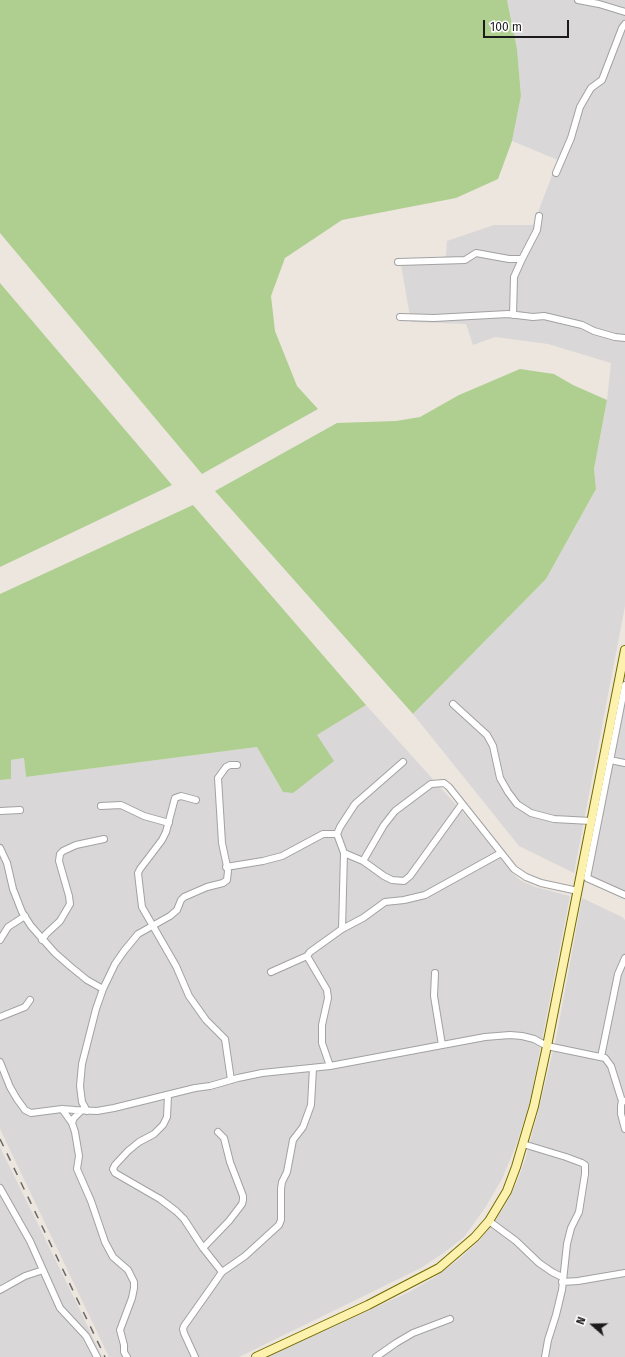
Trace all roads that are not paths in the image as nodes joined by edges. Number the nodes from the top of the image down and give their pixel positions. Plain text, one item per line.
1 (578, 0) edge
2 (625, 12) edge
3 (625, 24) edge
4 (556, 173) dead end
5 (539, 216) dead end
6 (522, 259) junction
7 (398, 262) dead end
8 (513, 315) junction
9 (400, 317) dead end
10 (625, 338) edge
11 (625, 650) edge
12 (625, 685) edge
13 (453, 704) dead end
14 (610, 760) junction
15 (403, 762) dead end
16 (625, 763) edge
17 (237, 765) dead end
18 (196, 800) dead end
19 (462, 804) junction
20 (101, 806) dead end
21 (20, 810) dead end
22 (0, 811) edge
23 (591, 821) junction
24 (169, 823) junction
25 (337, 834) junction
26 (104, 839) dead end
27 (0, 848) edge
28 (344, 853) junction
29 (501, 853) junction
30 (363, 861) junction
31 (226, 866) junction
32 (578, 891) junction
33 (625, 895) edge
34 (25, 916) junction
35 (153, 925) junction
36 (342, 929) junction
37 (0, 940) edge
38 (42, 940) junction
39 (307, 956) junction
40 (625, 958) edge
41 (271, 972) dead end
42 (435, 973) dead end
43 (103, 989) junction
44 (30, 1000) dead end
45 (0, 1017) edge
46 (442, 1045) junction
47 (547, 1046) junction
48 (601, 1057) junction
49 (0, 1062) edge
50 (330, 1066) junction
51 (313, 1068) junction
52 (231, 1080) junction
53 (168, 1095) junction
54 (624, 1100) edge
55 (62, 1108) junction
56 (84, 1111) junction
57 (72, 1123) junction
58 (625, 1129) edge
59 (218, 1132) dead end
60 (523, 1144) junction
61 (0, 1188) edge
62 (489, 1220) junction
63 (202, 1248) junction
64 (43, 1270) junction
65 (222, 1272) junction
66 (625, 1273) edge
67 (562, 1280) junction
68 (0, 1290) edge
69 (450, 1319) dead end
70 (97, 1357) edge
71 (127, 1357) edge
72 (195, 1357) edge
73 (256, 1357) edge
74 (376, 1357) edge
75 (545, 1357) edge

1 - 2 street
3 - 4 street
5 - 6 street
6 - 7 street
6 - 8 street
8 - 9 street
8 - 10 street
11 - 23 main road
12 - 14 street
13 - 23 street
14 - 16 street
14 - 33 street
15 - 25 street
17 - 31 street
18 - 24 street
19 - 29 street
19 - 30 street
19 - 30 street
20 - 24 street
21 - 22 street
23 - 32 main road
24 - 35 street
25 - 28 street
25 - 31 street
26 - 38 street
27 - 34 street
28 - 30 street
28 - 36 street
29 - 32 street
29 - 36 street
31 - 35 street
32 - 47 main road
34 - 37 street
34 - 38 street
35 - 43 street
35 - 52 street
36 - 39 street
38 - 43 street
39 - 41 street
39 - 50 street
40 - 48 street
42 - 46 street
43 - 56 street
44 - 45 street
46 - 47 street
46 - 50 street
47 - 48 street
47 - 60 main road
48 - 54 street
49 - 55 street
50 - 51 street
51 - 52 street
51 - 65 street
52 - 53 street
53 - 56 street
53 - 63 street
54 - 58 street
55 - 56 street
55 - 57 street
56 - 57 street
57 - 71 street
59 - 63 street
60 - 62 main road
60 - 67 street
61 - 64 street
62 - 67 street
62 - 73 main road
63 - 65 street
64 - 68 street
64 - 70 street
65 - 72 street
66 - 67 street
67 - 75 street
69 - 74 street

